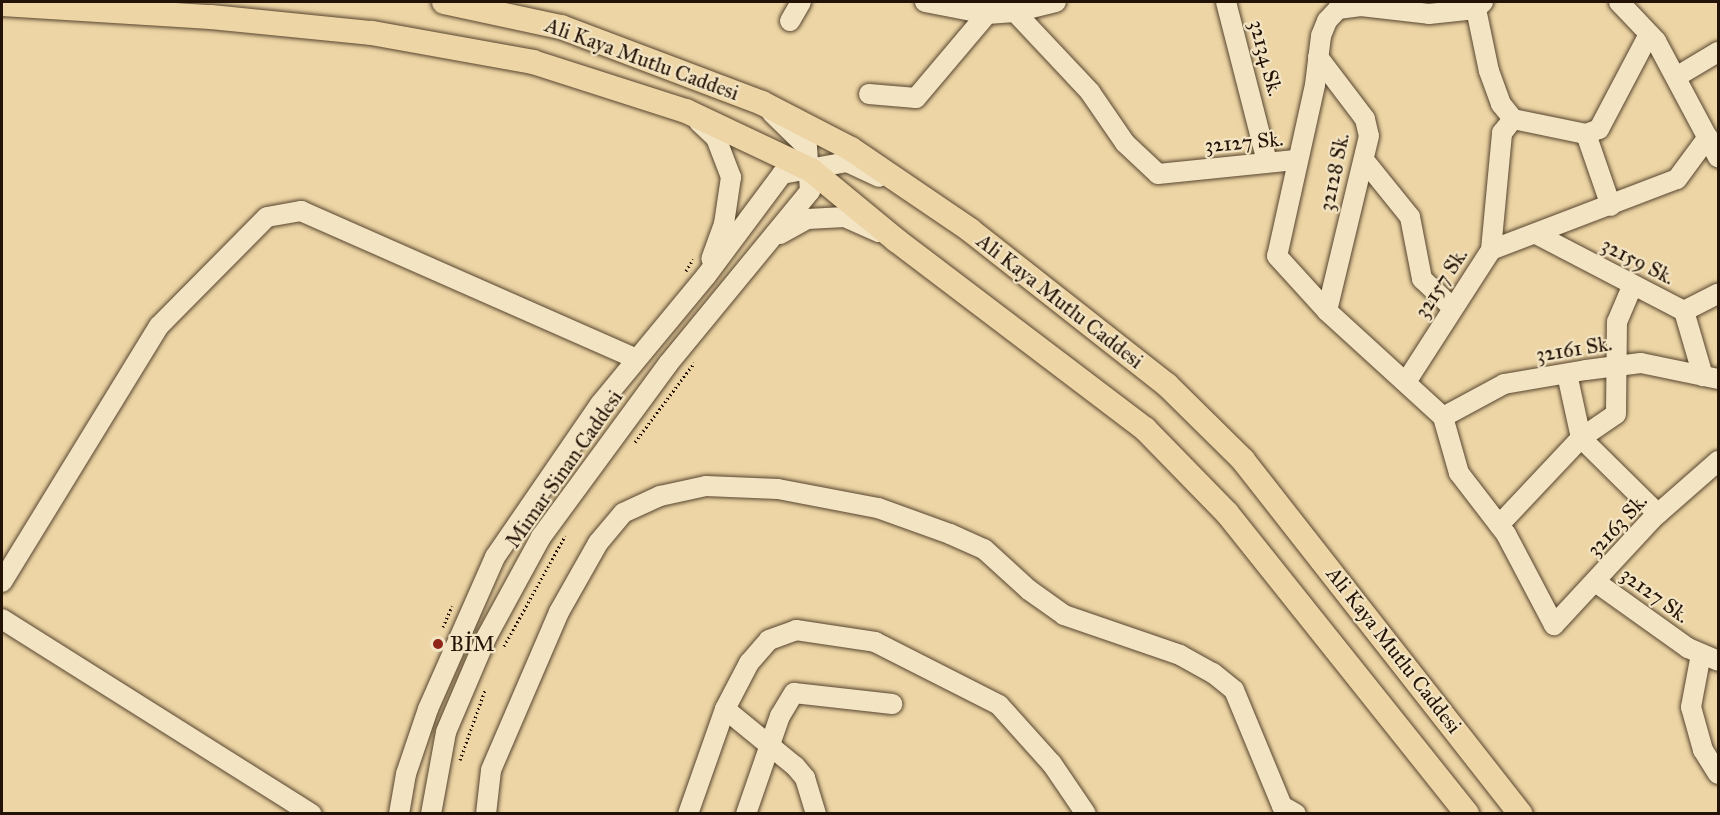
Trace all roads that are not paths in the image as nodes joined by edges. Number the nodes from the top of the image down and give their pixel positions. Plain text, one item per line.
1 (444, 2) edge
2 (801, 2) edge
3 (925, 2) edge
4 (1056, 2) edge
5 (1226, 2) edge
6 (1619, 2) edge
7 (2, 4) edge
8 (1331, 5) edge
9 (1480, 5) edge
10 (989, 8) edge
11 (1015, 12) junction
12 (790, 21) dead end
13 (1649, 34) junction
14 (1719, 52) edge
15 (1318, 57) junction
16 (1676, 77) junction
17 (869, 94) dead end
18 (762, 103) junction
19 (686, 111) junction
20 (1513, 119) junction
21 (1586, 134) junction
22 (1708, 137) junction
23 (1719, 157) edge
24 (1295, 160) junction
25 (1364, 160) junction
26 (1267, 162) junction
27 (811, 180) junction
28 (925, 199) junction
29 (1611, 206) junction
30 (1536, 234) junction
31 (770, 239) junction
32 (896, 240) junction
33 (1491, 250) junction
34 (705, 276) junction
35 (1632, 286) junction
36 (1719, 294) edge
37 (1453, 308) junction
38 (1327, 311) junction
39 (1684, 311) junction
40 (636, 359) junction
41 (1618, 366) junction
42 (1567, 374) junction
43 (1711, 378) edge
44 (1406, 382) junction
45 (1443, 417) junction
46 (1581, 438) junction
47 (1719, 461) edge
48 (1658, 514) junction
49 (1499, 525) junction
50 (2, 582) edge
51 (1597, 583) junction
52 (2, 619) edge
53 (1710, 657) edge
54 (892, 704) dead end
55 (725, 709) junction
56 (770, 744) junction
57 (1719, 774) edge
58 (312, 813) edge
59 (399, 813) edge
60 (431, 813) edge
61 (486, 813) edge
62 (688, 813) edge
63 (746, 813) edge
64 (816, 813) edge
65 (1086, 813) edge
66 (1296, 813) edge
67 (1467, 813) edge
68 (1521, 813) edge

1 - 18 main road, Ali Kaya Mutlu Caddesi
2 - 12 street
3 - 10 street
4 - 11 street
5 - 26 street, 32134 Sk.
6 - 13 street
7 - 19 main road, Ali Kaya Mutlu Caddesi
8 - 9 street
8 - 15 street
9 - 20 street
10 - 11 street
10 - 17 street
11 - 26 street, 32127 Sk.
13 - 16 street
13 - 21 street
14 - 16 street
15 - 24 street
15 - 25 street, 32128 Sk.
16 - 22 street
18 - 27 street
18 - 28 main road, Ali Kaya Mutlu Caddesi
19 - 27 main road, Ali Kaya Mutlu Caddesi
19 - 34 street
20 - 21 street
20 - 33 street
21 - 29 street
22 - 23 street
22 - 29 street, 32157 Sk.
24 - 26 street, 32127 Sk.
24 - 38 street, 32127 Sk.
25 - 37 street
25 - 38 street, 32128 Sk.
27 - 28 street, Mimar Sinan Caddesi
27 - 31 street, Mimar Sinan Caddesi
27 - 32 main road, Ali Kaya Mutlu Caddesi
27 - 34 street, Mimar Sinan Caddesi
28 - 68 main road, Ali Kaya Mutlu Caddesi
29 - 30 street, 32157 Sk.
30 - 33 street, 32157 Sk.
30 - 35 street, 32159 Sk.
31 - 32 street
31 - 60 street, Mimar Sinan Caddesi
32 - 67 main road, Ali Kaya Mutlu Caddesi
33 - 37 street, 32157 Sk.
34 - 40 street, Mimar Sinan Caddesi
35 - 39 street, 32159 Sk.
35 - 41 street
36 - 39 street, 32159 Sk.
37 - 44 street, 32157 Sk.
38 - 44 street, 32127 Sk.
39 - 43 street
40 - 50 street
40 - 59 street, Mimar Sinan Caddesi
41 - 42 street, 32161 Sk.
41 - 43 street, 32161 Sk.
41 - 46 street
42 - 45 street, 32161 Sk.
42 - 46 street
44 - 45 street, 32127 Sk.
45 - 49 street
46 - 48 street
46 - 49 street
47 - 48 street, 32163 Sk.
48 - 51 street, 32163 Sk.
49 - 51 street, 32163 Sk.
51 - 53 street, 32127 Sk.
52 - 58 street
53 - 57 street
54 - 56 street
55 - 56 street
55 - 62 street
55 - 65 street
56 - 63 street
56 - 64 street
61 - 66 street

